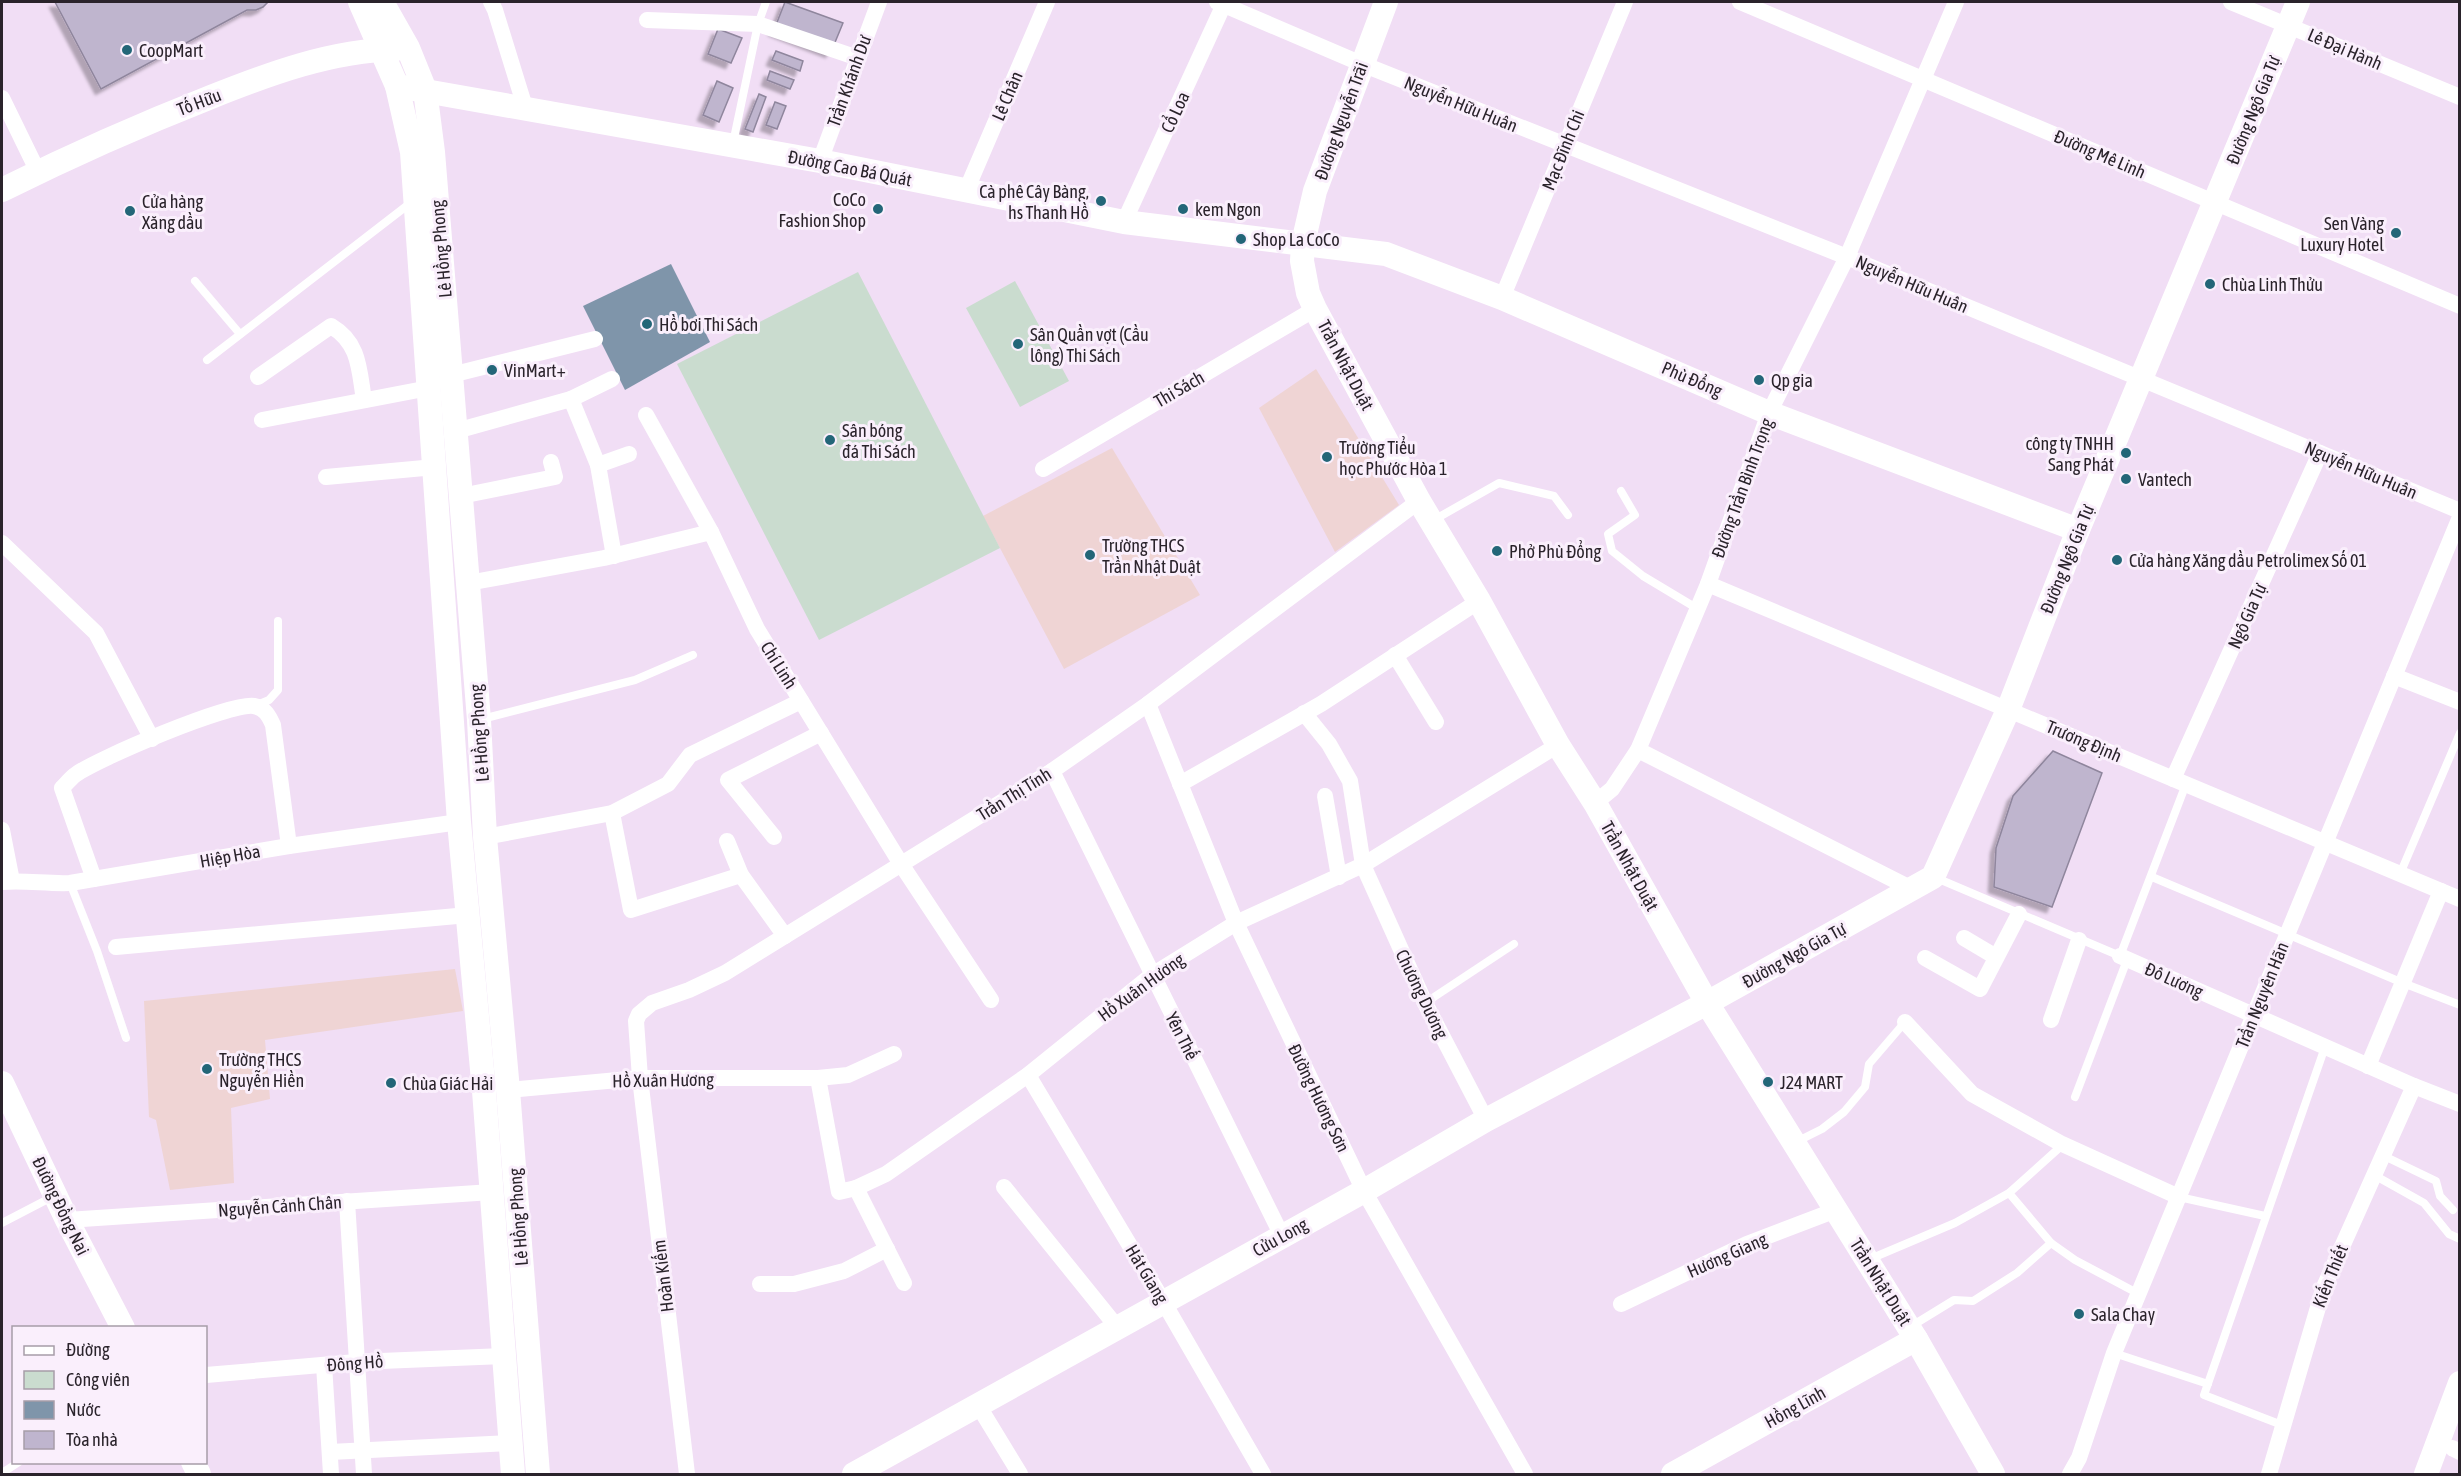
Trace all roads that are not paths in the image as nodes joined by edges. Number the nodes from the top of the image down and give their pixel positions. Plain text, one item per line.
1 (360, 2) edge
2 (382, 2) edge
3 (766, 2) edge
4 (879, 2) edge
5 (1047, 2) edge
6 (1222, 2) edge
7 (1386, 2) edge
8 (1625, 2) edge
9 (1740, 2) edge
10 (1956, 2) edge
11 (2231, 2) edge
12 (2298, 2) edge
13 (498, 4) edge
14 (647, 20) dead end
15 (758, 24) junction
16 (2288, 25) junction
17 (408, 48) junction
18 (381, 49) junction
19 (858, 58) junction
20 (1362, 64) junction
21 (1923, 79) junction
22 (397, 86) junction
23 (425, 90) junction
24 (2460, 97) edge
25 (2, 98) edge
26 (525, 107) junction
27 (732, 147) junction
28 (1565, 147) junction
29 (819, 160) junction
30 (38, 172) junction
31 (2, 190) edge
32 (966, 191) junction
33 (415, 199) junction
34 (2214, 202) junction
35 (1124, 222) junction
36 (1303, 243) junction
37 (1847, 257) junction
38 (195, 281) dead end
39 (1502, 298) junction
40 (2460, 306) edge
41 (1315, 309) junction
42 (240, 334) junction
43 (595, 339) dead end
44 (207, 360) dead end
45 (451, 375) junction
46 (258, 377) dead end
47 (612, 379) dead end
48 (2141, 379) junction
49 (429, 388) junction
50 (571, 399) junction
51 (364, 400) junction
52 (1769, 412) junction
53 (646, 415) dead end
54 (262, 420) dead end
55 (456, 431) junction
56 (2320, 453) junction
57 (630, 454) dead end
58 (551, 462) dead end
59 (598, 465) junction
60 (435, 467) junction
61 (1042, 469) dead end
62 (326, 477) dead end
63 (1621, 491) dead end
64 (461, 496) junction
65 (1419, 501) junction
66 (2460, 511) edge
67 (1568, 515) dead end
68 (2460, 517) edge
69 (1431, 522) junction
70 (2078, 530) junction
71 (711, 532) junction
72 (2, 543) edge
73 (614, 556) junction
74 (468, 583) junction
75 (1708, 584) junction
76 (1479, 601) junction
77 (1698, 609) junction
78 (278, 621) dead end
79 (693, 655) dead end
80 (1395, 655) junction
81 (2394, 676) junction
82 (801, 701) junction
83 (2460, 702) edge
84 (1148, 704) junction
85 (255, 706) junction
86 (2008, 710) junction
87 (1304, 713) junction
88 (479, 720) junction
89 (1436, 722) dead end
90 (821, 733) junction
91 (2460, 733) edge
92 (152, 739) junction
93 (1558, 745) junction
94 (1638, 750) junction
95 (1052, 771) junction
96 (2180, 782) junction
97 (1180, 784) junction
98 (1325, 796) dead end
99 (1595, 803) junction
100 (612, 813) junction
101 (459, 822) junction
102 (2, 830) edge
103 (485, 837) junction
104 (774, 837) dead end
105 (727, 841) dead end
106 (2325, 842) junction
107 (289, 846) junction
108 (902, 864) junction
109 (1363, 865) junction
110 (2400, 874) junction
111 (741, 875) junction
112 (1339, 877) junction
113 (1933, 877) junction
114 (2152, 877) junction
115 (94, 879) junction
116 (7, 882) edge
117 (70, 883) junction
118 (1912, 889) junction
119 (2441, 891) junction
120 (2460, 899) edge
121 (2019, 914) junction
122 (468, 915) junction
123 (1236, 923) junction
124 (2288, 933) junction
125 (785, 936) junction
126 (1964, 938) dead end
127 (2079, 940) junction
128 (1514, 944) dead end
129 (116, 947) dead end
130 (1996, 957) junction
131 (1925, 958) dead end
132 (2124, 958) junction
133 (1152, 975) junction
134 (2403, 983) junction
135 (991, 1000) dead end
136 (1425, 1003) junction
137 (1707, 1003) junction
138 (2460, 1005) edge
139 (2254, 1016) junction
140 (2051, 1020) dead end
141 (1905, 1022) joint
142 (126, 1038) dead end
143 (2325, 1047) junction
144 (894, 1054) dead end
145 (2368, 1066) junction
146 (1028, 1076) junction
147 (640, 1078) junction
148 (818, 1078) junction
149 (2, 1083) edge
150 (2414, 1086) junction
151 (508, 1090) junction
152 (484, 1091) junction
153 (2075, 1096) dead end
154 (2460, 1104) edge
155 (1486, 1120) junction
156 (1794, 1143) junction
157 (2060, 1143) junction
158 (2382, 1155) junction
159 (2374, 1175) junction
160 (499, 1181) junction
161 (1004, 1187) dead end
162 (855, 1188) junction
163 (1364, 1191) junction
164 (2010, 1193) junction
165 (55, 1195) junction
166 (2179, 1197) junction
167 (347, 1201) junction
168 (1836, 1210) junction
169 (2453, 1210) dead end
170 (2265, 1216) junction
171 (67, 1220) junction
172 (2, 1223) edge
173 (1282, 1236) junction
174 (2460, 1239) edge
175 (2051, 1243) junction
176 (887, 1249) junction
177 (1867, 1260) junction
178 (904, 1283) dead end
179 (760, 1284) dead end
180 (2139, 1294) junction
181 (1163, 1301) junction
182 (1621, 1304) dead end
183 (122, 1326) edge
184 (1117, 1327) junction
185 (1912, 1334) junction
186 (2114, 1353) junction
187 (504, 1356) junction
188 (356, 1362) junction
189 (324, 1365) junction
190 (207, 1375) edge
191 (2460, 1383) edge
192 (2208, 1384) junction
193 (978, 1405) junction
194 (2282, 1425) junction
195 (510, 1443) junction
196 (2457, 1443) edge
197 (364, 1450) junction
198 (330, 1452) junction
199 (16, 1464) edge
200 (2, 1473) edge
201 (331, 1474) edge
202 (364, 1474) edge
203 (513, 1474) edge
204 (538, 1474) edge
205 (687, 1474) edge
206 (854, 1474) edge
207 (1020, 1474) edge
208 (1263, 1474) edge
209 (1525, 1474) edge
210 (1673, 1474) edge
211 (1993, 1474) edge
212 (2070, 1474) edge
213 (2269, 1474) edge
214 (2426, 1474) edge
215 (2442, 1474) edge

1 - 18 street, Lê Hồng Phong
2 - 17 street, Lê Hồng Phong
3 - 15 lane
4 - 19 street, Trần Khánh Dư
5 - 32 street, Lê Chân
6 - 20 street, Nguyễn Hữu Huân
6 - 35 street, Cổ Loa
7 - 20 street, Đường Nguyễn Trãi
8 - 28 street, Mạc Đĩnh Chi
9 - 21 street, Đường Mê Linh
10 - 21 street, Đường Trần Bình Trọng
11 - 16 street, Lê Đại Hành
12 - 16 street, Đường Ngô Gia Tự
13 - 26 street
14 - 15 street
15 - 19 street
15 - 27 lane
16 - 24 street, Lê Đại Hành
16 - 34 street, Đường Ngô Gia Tự
17 - 18 street, Tố Hữu
17 - 23 street, Lê Hồng Phong
18 - 22 street, Lê Hồng Phong
18 - 30 street, Tố Hữu
19 - 29 street, Trần Khánh Dư
20 - 28 street, Nguyễn Hữu Huân
20 - 36 street, Đường Nguyễn Trãi
21 - 34 street, Đường Mê Linh
21 - 37 street, Đường Trần Bình Trọng
22 - 23 street, Đường Cao Bá Quát
22 - 33 street, Lê Hồng Phong
23 - 26 street, Đường Cao Bá Quát
23 - 45 street, Lê Hồng Phong
25 - 30 street
26 - 27 street, Đường Cao Bá Quát
27 - 29 street, Đường Cao Bá Quát
28 - 37 street, Nguyễn Hữu Huân
28 - 39 street, Mạc Đĩnh Chi
29 - 32 street, Đường Cao Bá Quát
30 - 31 street, Tố Hữu
32 - 35 street, Đường Cao Bá Quát
33 - 42 lane
33 - 49 street, Lê Hồng Phong
34 - 40 street, Đường Mê Linh
34 - 48 street, Đường Ngô Gia Tự
35 - 36 street, Đường Cao Bá Quát
36 - 39 street, Phù Đổng
36 - 41 street, Trần Nhật Duật
37 - 48 street, Nguyễn Hữu Huân
37 - 52 street, Đường Trần Bình Trọng
38 - 42 lane
39 - 52 street, Phù Đổng
41 - 61 street, Thi Sách
41 - 65 street, Trần Nhật Duật
42 - 44 lane
43 - 45 street
45 - 55 street, Lê Hồng Phong
46 - 51 street
47 - 50 street
48 - 56 street, Nguyễn Hữu Huân
48 - 70 street, Đường Ngô Gia Tự
49 - 51 street
49 - 60 street, Lê Hồng Phong
50 - 55 street
50 - 59 street
51 - 54 street
52 - 70 street, Phù Đổng
52 - 75 street, Đường Trần Bình Trọng
53 - 71 street, Chí Linh
55 - 64 street, Lê Hồng Phong
56 - 66 street, Nguyễn Hữu Huân
56 - 96 street, Ngô Gia Tự
57 - 59 street
58 - 64 street
59 - 73 street
60 - 62 street
60 - 101 street, Lê Hồng Phong
63 - 77 lane
64 - 74 street, Lê Hồng Phong
65 - 69 street, Trần Nhật Duật
65 - 84 street, Trần Thị Tính
67 - 69 lane
68 - 81 street, Trần Nguyên Hãn
69 - 76 street, Trần Nhật Duật
70 - 86 street, Đường Ngô Gia Tự
71 - 73 street
71 - 82 street, Chí Linh
72 - 92 street
73 - 74 street
74 - 88 street, Lê Hồng Phong
75 - 77 street, Đường Trần Bình Trọng
75 - 86 street, Trương Định
76 - 80 street
76 - 93 street, Trần Nhật Duật
77 - 94 street, Đường Trần Bình Trọng
78 - 85 lane
79 - 88 lane
80 - 87 street
80 - 89 street
81 - 83 street
81 - 106 street, Trần Nguyên Hãn
82 - 90 street, Chí Linh
82 - 100 street
84 - 95 street, Trần Thị Tính
84 - 97 street, Đường Hương Sơn
85 - 92 street
85 - 107 street
86 - 96 street, Trương Định
86 - 113 street, Đường Ngô Gia Tự
87 - 97 street
87 - 109 street, Chương Dương
88 - 103 street, Lê Hồng Phong
90 - 104 street
90 - 108 street, Chí Linh
91 - 110 lane
92 - 115 street
93 - 99 street, Trần Nhật Duật
93 - 109 street, Hồ Xuân Hương
94 - 99 street, Đường Trần Bình Trọng
94 - 118 street
95 - 108 street, Trần Thị Tính
95 - 133 street, Yên Thế
96 - 106 street, Trương Định
96 - 114 lane
97 - 123 street, Đường Hương Sơn
98 - 112 street
99 - 137 street, Trần Nhật Duật
100 - 103 street
100 - 111 street
101 - 107 street, Hiệp Hòa
101 - 122 street, Lê Hồng Phong
102 - 116 street
103 - 151 street, Lê Hồng Phong
105 - 111 street
106 - 110 street, Trương Định
106 - 124 street, Trần Nguyên Hãn
107 - 115 street, Hiệp Hòa
108 - 125 street, Trần Thị Tính
108 - 135 street, Chí Linh
109 - 112 street, Hồ Xuân Hương
109 - 136 street, Chương Dương
110 - 119 street, Trương Định
111 - 125 street
112 - 123 street, Hồ Xuân Hương
113 - 118 street, Đường Ngô Gia Tự
113 - 121 lane, Đô Lương
114 - 124 lane
114 - 132 lane
115 - 117 street, Hiệp Hòa
116 - 117 street, Hiệp Hòa
117 - 142 lane
118 - 137 street, Đường Ngô Gia Tự
119 - 120 street, Trương Định
119 - 134 street
121 - 127 lane, Đô Lương
121 - 130 street
122 - 129 street
122 - 152 street, Lê Hồng Phong
123 - 133 street, Hồ Xuân Hương
123 - 163 street, Đường Hương Sơn
124 - 134 lane
124 - 139 street, Trần Nguyên Hãn
125 - 147 street, Trần Thị Tính
126 - 130 street
127 - 132 lane, Đô Lương
127 - 140 street
128 - 136 lane
130 - 131 street
132 - 139 street, Đô Lương
132 - 153 lane
133 - 146 street, Hồ Xuân Hương
133 - 173 street, Yên Thế
134 - 138 lane
134 - 145 street
136 - 155 street, Chương Dương
137 - 155 street, Cửu Long
137 - 156 street, Trần Nhật Duật
139 - 143 street, Đô Lương
139 - 166 street, Trần Nguyên Hãn
141 - 156 lane
141 - 157 street
143 - 145 street, Đô Lương
143 - 170 lane
144 - 148 street, Hồ Xuân Hương
145 - 150 street, Đô Lương
146 - 162 street, Hồ Xuân Hương
146 - 181 street, Hát Giang
147 - 148 street, Hồ Xuân Hương
147 - 151 street, Hồ Xuân Hương
147 - 205 street, Hoàn Kiếm
148 - 162 street
149 - 165 street, Đường Đồng Nai
150 - 154 street, Đô Lương
150 - 158 street, Kiến Thiết
151 - 152 street
151 - 160 street, Lê Hồng Phong
152 - 160 street, Lê Hồng Phong
155 - 163 street, Cửu Long
156 - 168 street, Trần Nhật Duật
157 - 164 lane
157 - 166 street
158 - 159 street, Kiến Thiết
158 - 169 lane
159 - 174 lane
159 - 194 street, Kiến Thiết
160 - 167 street, Nguyễn Cảnh Chân
160 - 187 street, Lê Hồng Phong
160 - 204 street, Lê Hồng Phong
161 - 184 street
162 - 176 street
163 - 173 street, Cửu Long
163 - 209 street, Đường Hương Sơn
164 - 175 lane
164 - 177 lane
165 - 171 street, Đường Đồng Nai
165 - 172 lane
166 - 170 lane
166 - 180 street, Trần Nguyên Hãn
167 - 171 street, Nguyễn Cảnh Chân
167 - 188 street
168 - 177 street, Trần Nhật Duật
168 - 182 street, Hương Giang
170 - 192 lane
171 - 183 street, Đường Đồng Nai
173 - 181 street, Cửu Long
175 - 180 lane
175 - 185 lane
176 - 178 street
176 - 179 street
177 - 185 street, Trần Nhật Duật
180 - 186 street, Trần Nguyên Hãn
181 - 184 street, Cửu Long
181 - 208 street, Hát Giang
184 - 193 street, Cửu Long
185 - 210 street, Hồng Lĩnh
185 - 211 street, Trần Nhật Duật
186 - 192 lane
186 - 212 street, Trần Nguyên Hãn
187 - 188 street, Đông Hồ
187 - 195 street, Lê Hồng Phong
188 - 189 street, Đông Hồ
188 - 197 street
189 - 190 street, Đông Hồ
189 - 198 street
191 - 214 street
192 - 194 lane
193 - 206 street, Cửu Long
193 - 207 street
194 - 213 street, Kiến Thiết
195 - 197 street
195 - 203 street, Lê Hồng Phong
196 - 215 street
197 - 198 street
197 - 202 street
198 - 201 street
199 - 200 lane

